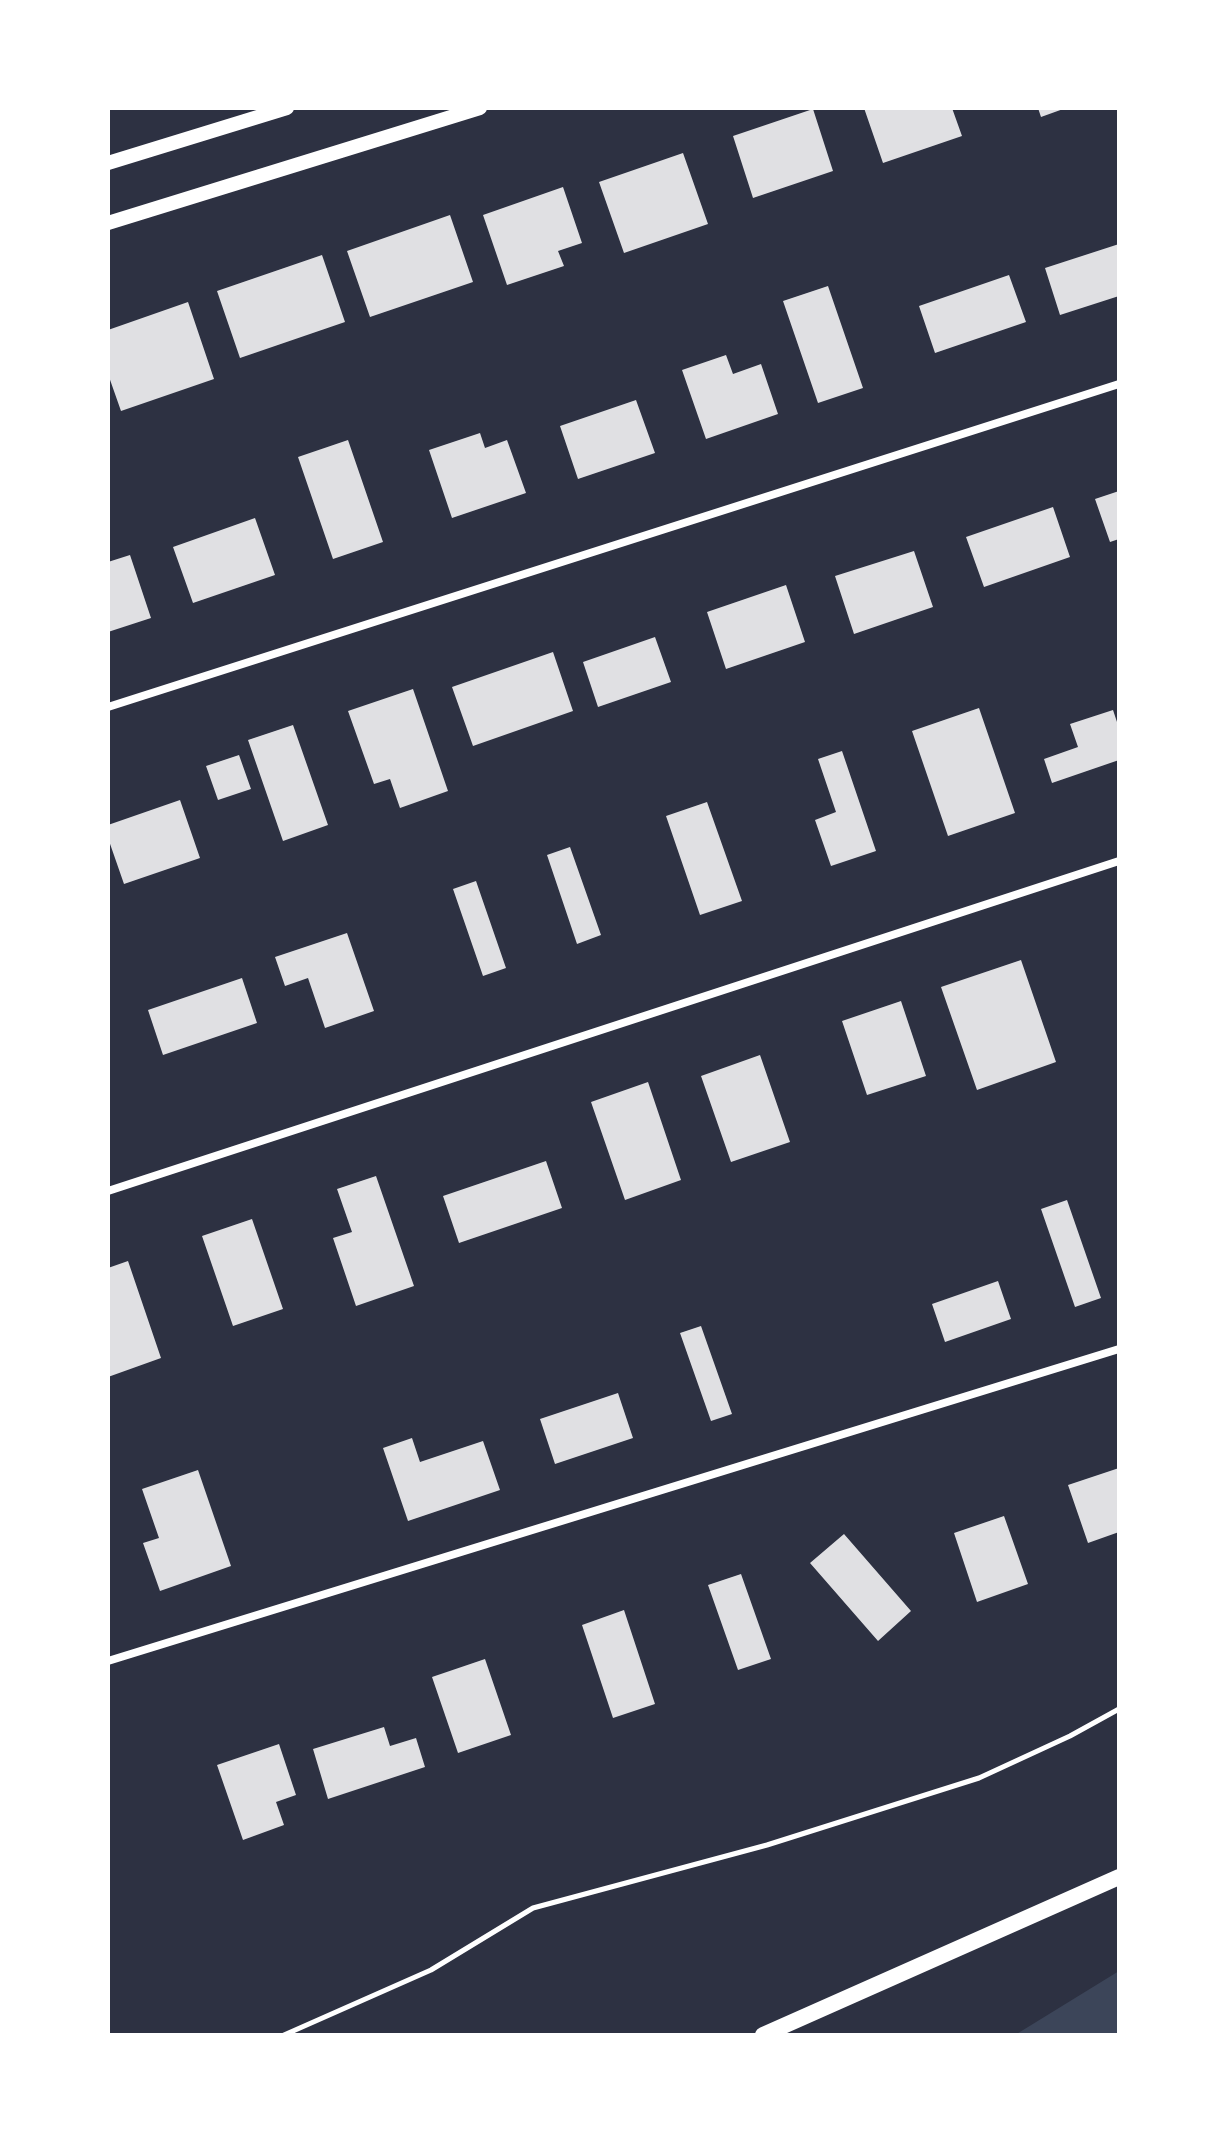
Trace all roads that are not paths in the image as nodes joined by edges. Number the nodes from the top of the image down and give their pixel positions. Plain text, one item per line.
1 (287, 108) edge
2 (480, 108) edge
3 (108, 163) edge
4 (108, 223) edge
5 (1119, 384) edge
6 (108, 707) edge
7 (1119, 861) edge
8 (108, 1191) edge
9 (1119, 1349) edge
10 (108, 1661) edge
11 (1119, 1877) edge
12 (763, 2035) edge

1 - 3 street
2 - 4 street
5 - 6 street
7 - 8 street
9 - 10 street
11 - 12 main road

